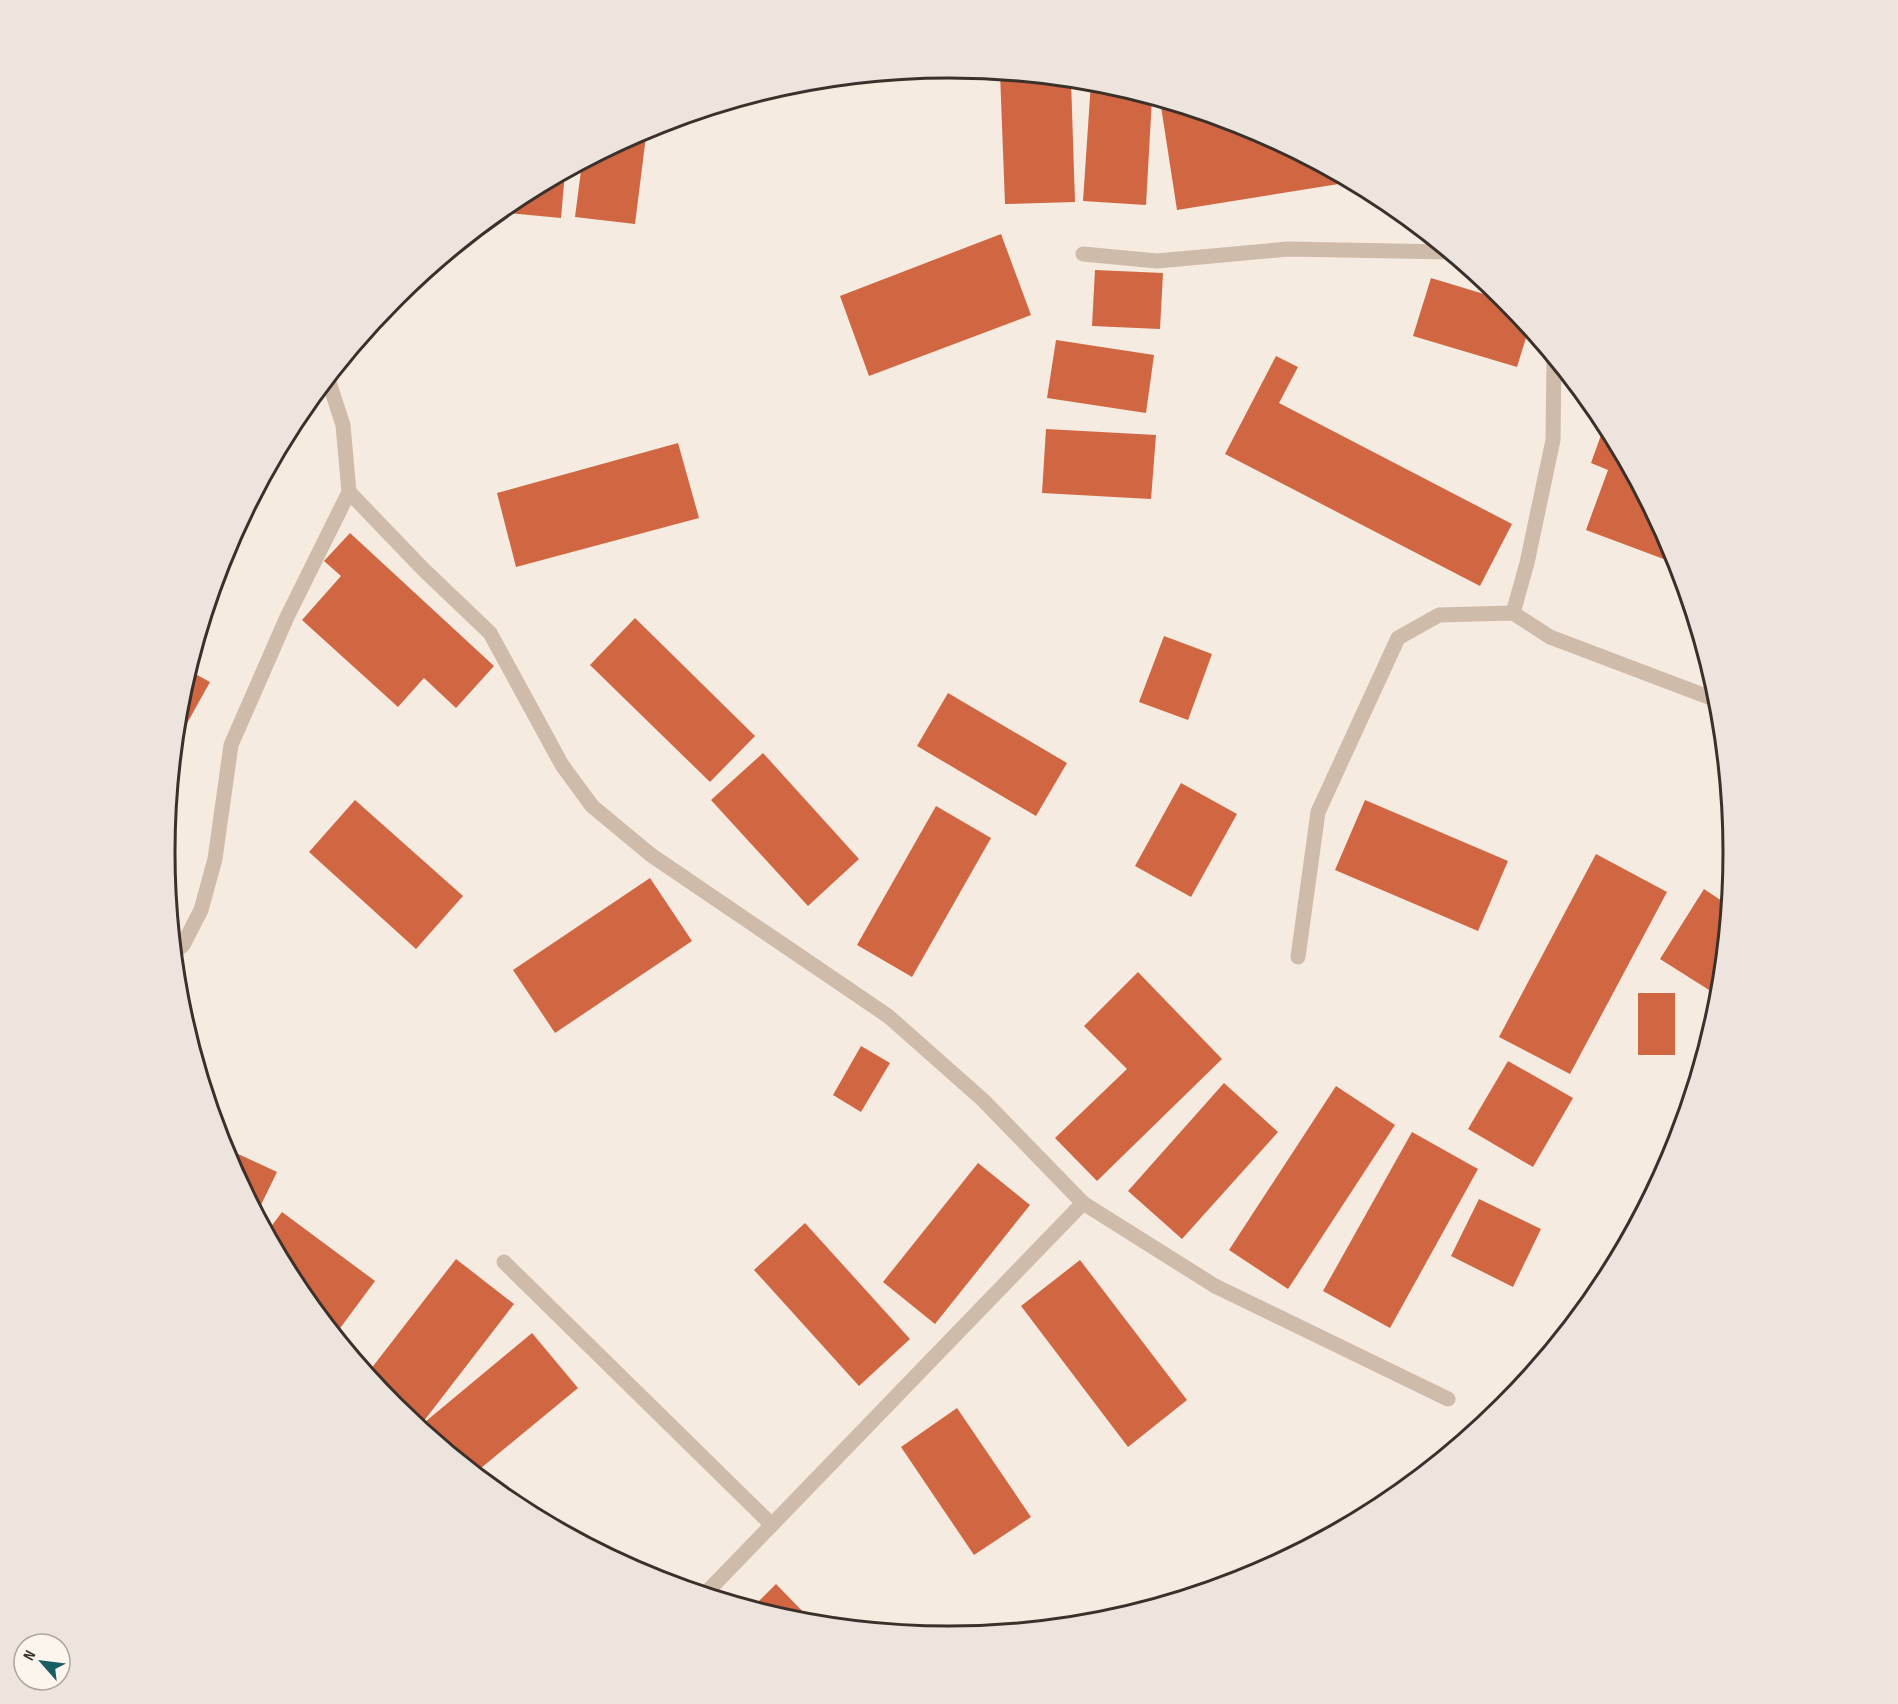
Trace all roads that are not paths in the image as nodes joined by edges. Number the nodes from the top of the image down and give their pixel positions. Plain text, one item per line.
1 (1437, 252) edge
2 (1083, 254) dead end
3 (1554, 370) edge
4 (331, 387) edge
5 (349, 492) junction
6 (1513, 613) junction
7 (1707, 696) edge
8 (181, 946) edge
9 (1298, 957) dead end
10 (1083, 1203) junction
11 (504, 1262) dead end
12 (1448, 1399) dead end
13 (772, 1525) junction
14 (711, 1588) edge

1 - 2 street
3 - 6 street
4 - 5 street
5 - 8 street
5 - 10 street
6 - 7 street
6 - 9 street
10 - 12 street
10 - 13 street
11 - 13 street
13 - 14 street

